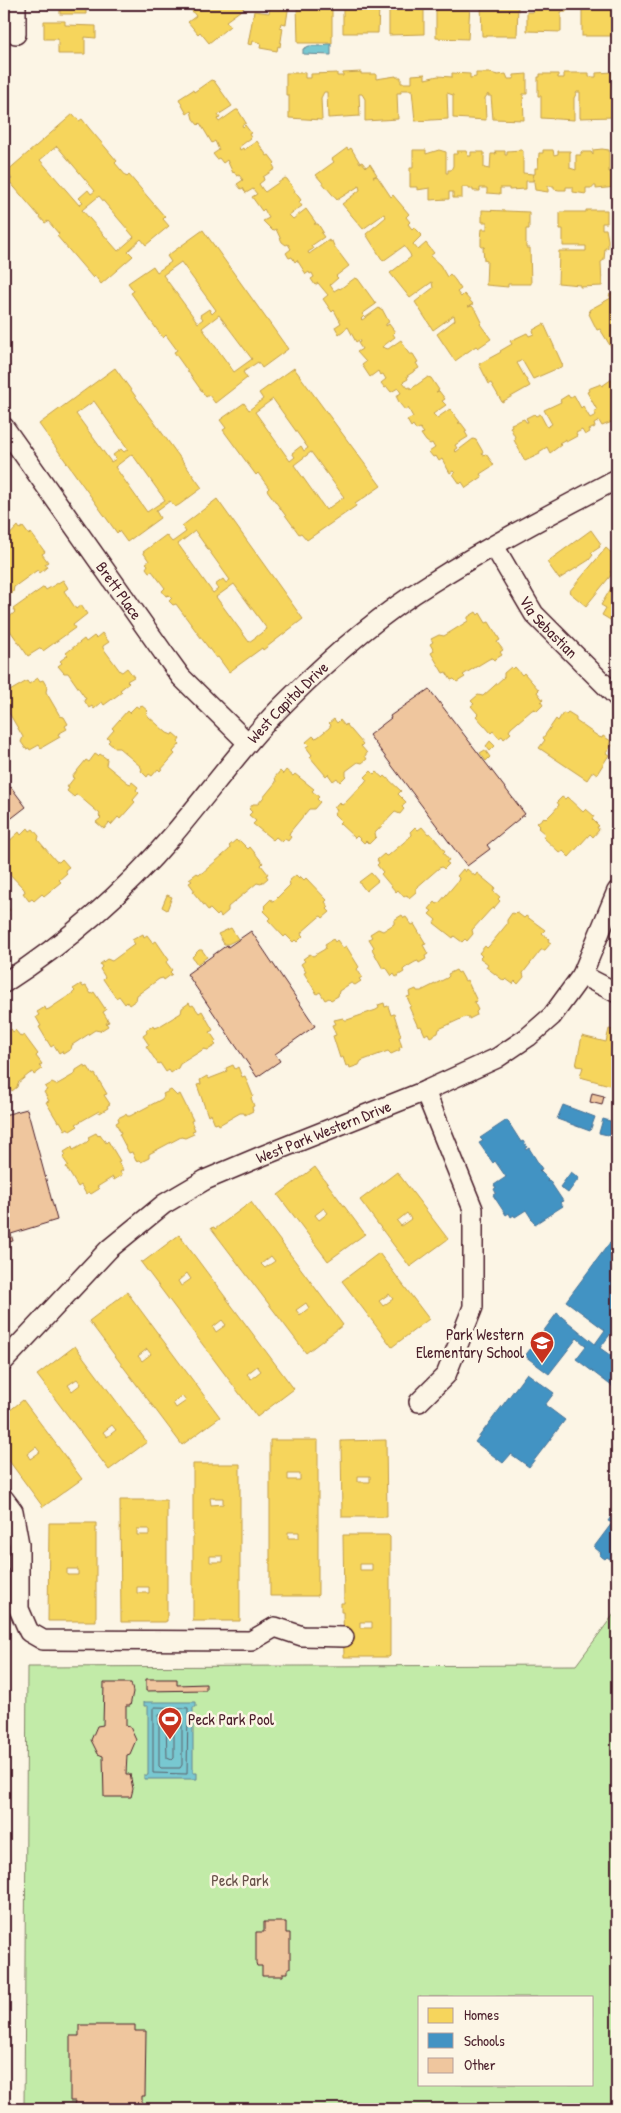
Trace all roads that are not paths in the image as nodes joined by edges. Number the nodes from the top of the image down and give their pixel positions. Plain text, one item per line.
1 (16, 4) edge
2 (16, 34) dead end
3 (4, 427) edge
4 (617, 479) edge
5 (494, 546) junction
6 (617, 697) edge
7 (248, 742) junction
8 (617, 890) edge
9 (582, 975) junction
10 (4, 983) edge
11 (617, 993) edge
12 (425, 1091) junction
13 (4, 1361) edge
14 (420, 1402) dead end
15 (4, 1499) edge
16 (344, 1637) dead end

1 - 2 street
3 - 7 street, Brett Place
4 - 5 street, West Capitol Drive
5 - 6 street, Via Sebastian
5 - 7 street, West Capitol Drive
7 - 10 street, West Capitol Drive
8 - 9 street, West Park Western Drive
9 - 11 street
9 - 12 street, West Park Western Drive
12 - 13 street, West Park Western Drive
12 - 14 street
15 - 16 street

